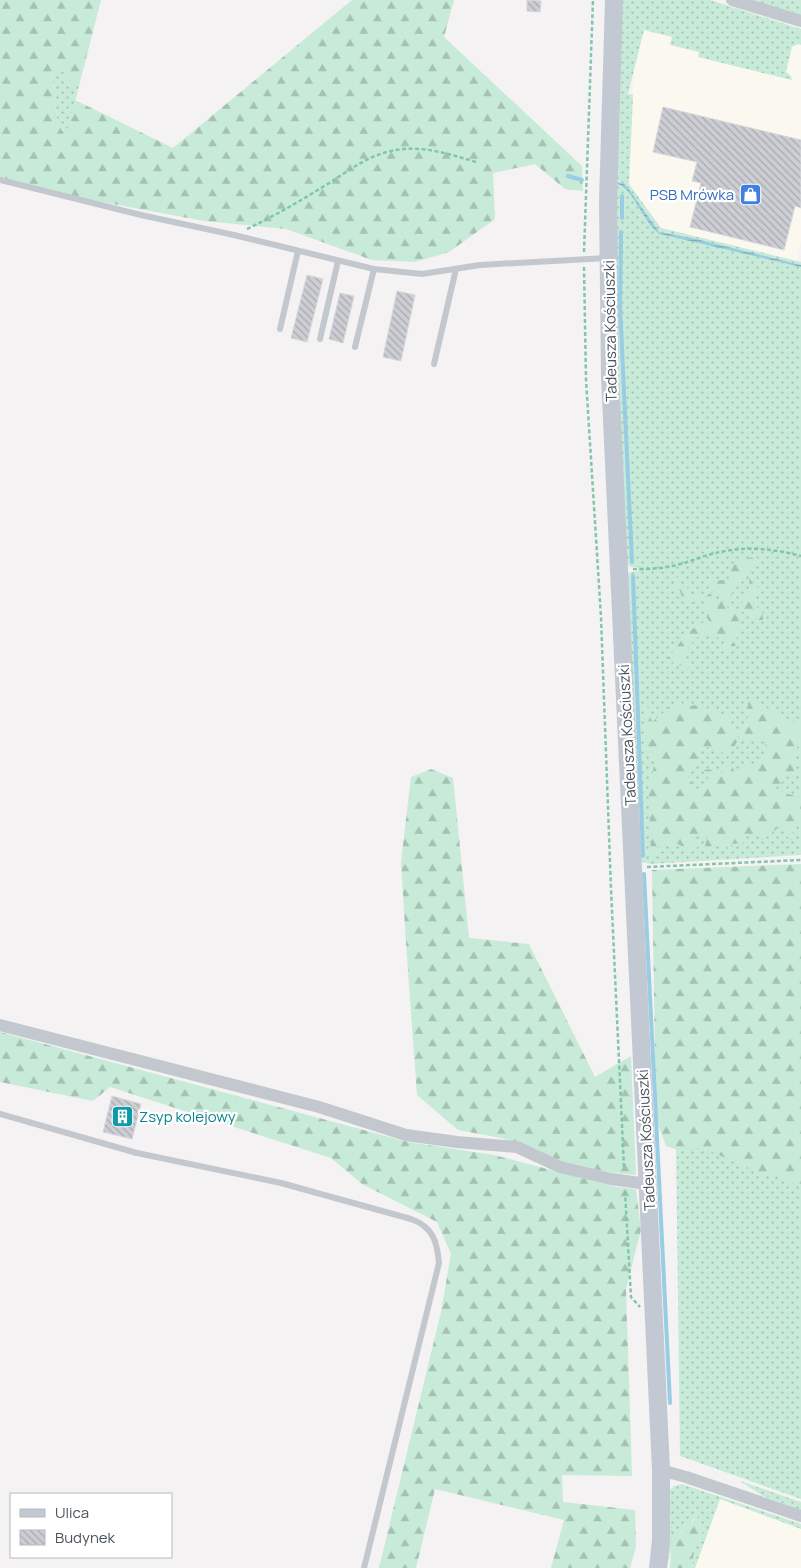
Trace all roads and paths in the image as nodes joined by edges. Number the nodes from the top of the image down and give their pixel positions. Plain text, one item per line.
1 (592, 0) edge
2 (614, 0) edge
3 (732, 0) edge
4 (801, 21) edge
5 (476, 162) dead end
6 (0, 180) edge
7 (234, 235) junction
8 (298, 251) junction
9 (608, 258) junction
10 (584, 259) junction
11 (338, 261) junction
12 (374, 269) junction
13 (456, 269) junction
14 (280, 329) dead end
15 (320, 338) dead end
16 (355, 347) dead end
17 (434, 364) dead end
18 (801, 556) edge
19 (635, 569) dead end
20 (801, 860) edge
21 (633, 867) junction
22 (0, 1025) edge
23 (0, 1114) edge
24 (625, 1181) junction
25 (647, 1184) junction
26 (642, 1308) dead end
27 (661, 1470) junction
28 (801, 1516) edge
29 (364, 1568) edge
30 (658, 1568) edge

1 - 10 path
2 - 9 main road, Tadeusza Kościuszki
3 - 4 street
5 - 7 path
6 - 7 lane
7 - 8 lane
8 - 11 lane
8 - 14 lane
9 - 10 lane
9 - 21 main road, Tadeusza Kościuszki
10 - 13 lane
10 - 24 path
11 - 12 lane
11 - 15 lane
12 - 13 lane
12 - 16 lane
13 - 17 lane
18 - 19 path
20 - 21 path
21 - 25 main road, Tadeusza Kościuszki
22 - 24 street
23 - 29 lane
24 - 25 street
24 - 26 path
25 - 27 main road, Tadeusza Kościuszki
27 - 28 street
27 - 30 main road, Tadeusza Kościuszki

